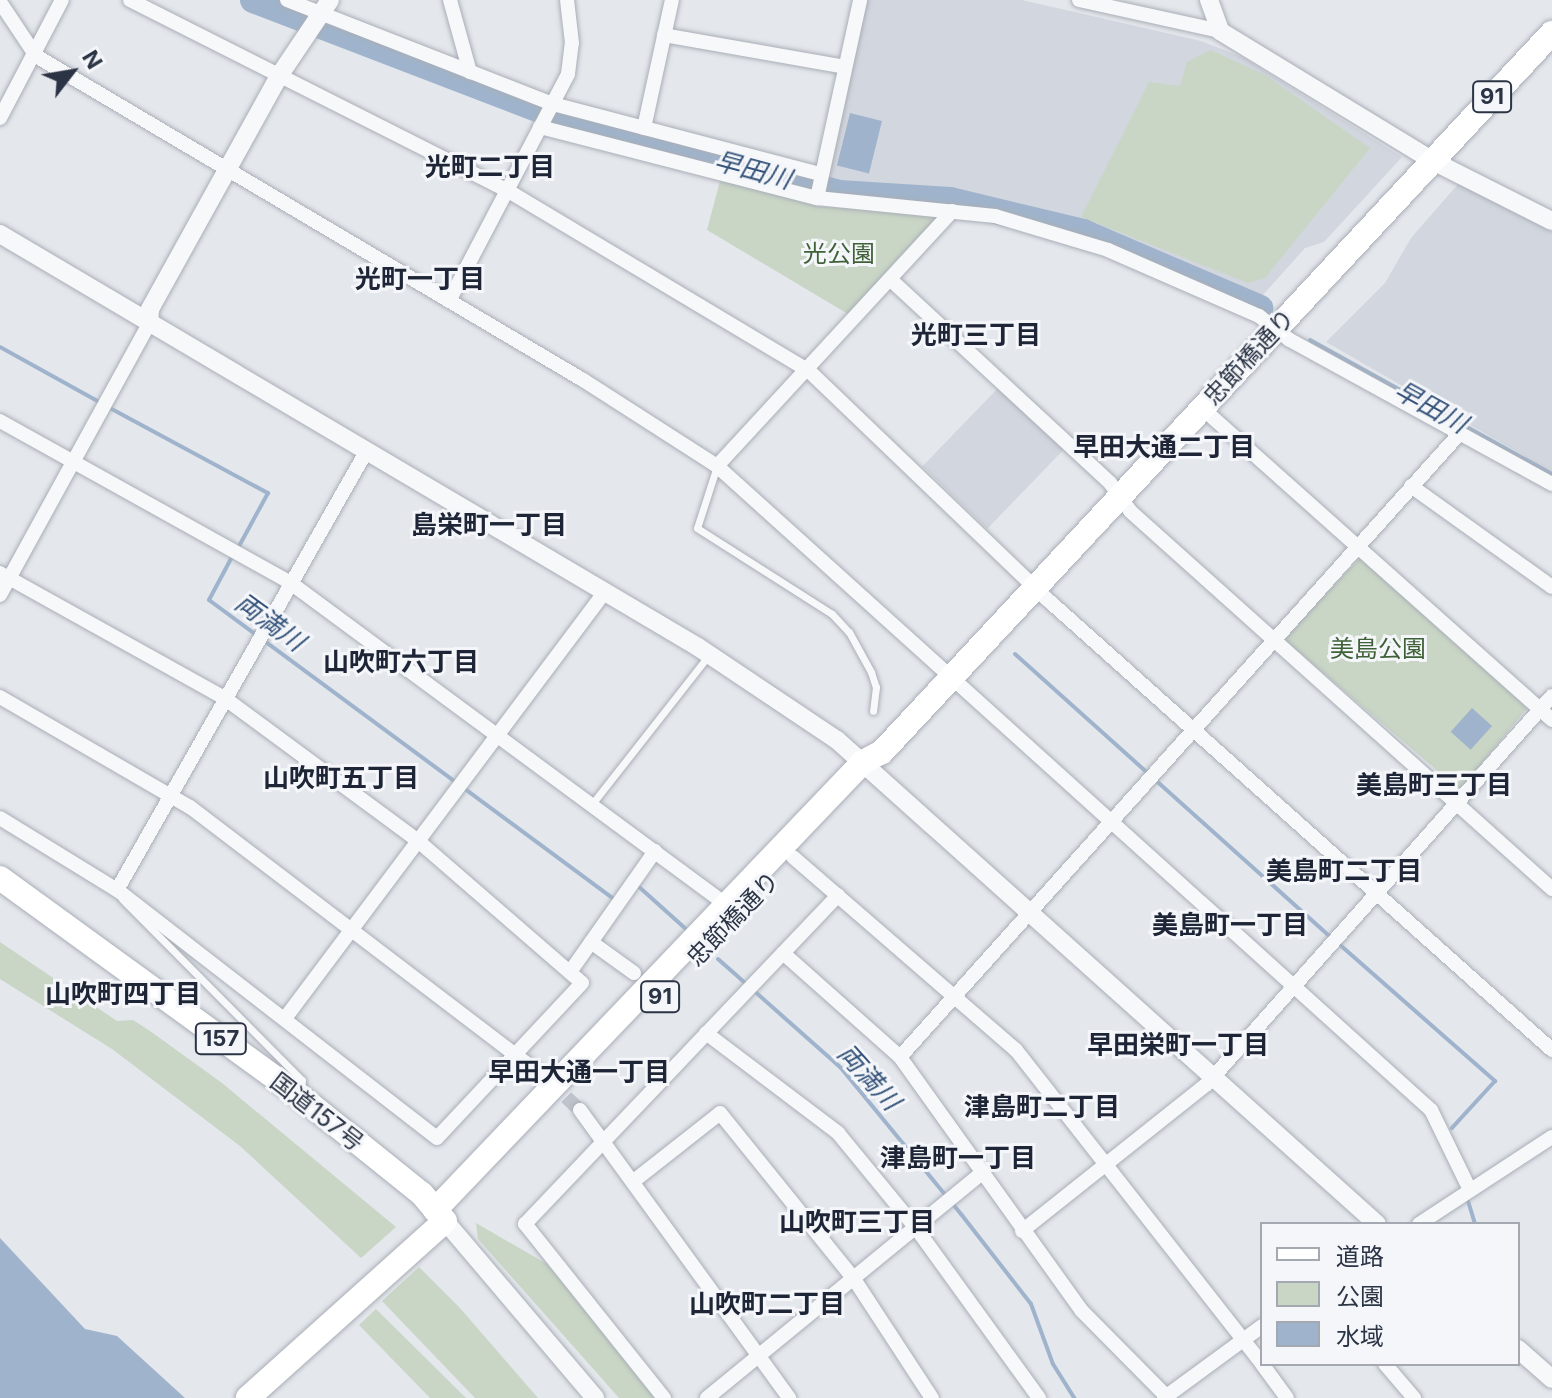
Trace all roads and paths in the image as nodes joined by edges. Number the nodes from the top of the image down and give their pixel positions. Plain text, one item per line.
1 (62, 0) edge
2 (130, 0) edge
3 (287, 0) edge
4 (450, 0) edge
5 (567, 0) edge
6 (672, 0) edge
7 (860, 0) edge
8 (1079, 0) edge
9 (1209, 0) edge
10 (0, 2) edge
11 (1098, 2) edge
12 (320, 15) edge
13 (1220, 31) junction
14 (1552, 33) edge
15 (664, 35) junction
16 (36, 56) junction
17 (845, 67) junction
18 (470, 72) junction
19 (281, 73) junction
20 (552, 105) junction
21 (0, 118) edge
22 (542, 124) junction
23 (644, 128) junction
24 (1433, 161) junction
25 (227, 171) junction
26 (820, 175) junction
27 (510, 192) junction
28 (817, 196) junction
29 (952, 211) junction
30 (1552, 221) edge
31 (0, 234) edge
32 (891, 280) junction
33 (449, 301) junction
34 (149, 324) junction
35 (1277, 327) junction
36 (808, 370) junction
37 (1202, 408) junction
38 (0, 421) edge
39 (1460, 433) junction
40 (366, 452) junction
41 (73, 461) junction
42 (717, 466) junction
43 (1552, 484) edge
44 (1411, 486) junction
45 (1120, 497) junction
46 (1356, 547) junction
47 (4, 576) edge
48 (288, 581) junction
49 (1037, 586) junction
50 (1552, 587) edge
51 (604, 593) junction
52 (0, 595) edge
53 (1274, 639) junction
54 (709, 655) junction
55 (950, 679) junction
56 (1552, 696) edge
57 (0, 697) edge
58 (223, 697) junction
59 (1540, 709) junction
60 (873, 711) dead end
61 (1552, 720) edge
62 (1193, 730) junction
63 (495, 733) junction
64 (873, 762) junction
65 (170, 795) junction
66 (592, 804) junction
67 (1459, 804) junction
68 (0, 818) edge
69 (1112, 823) junction
70 (417, 840) junction
71 (655, 851) junction
72 (793, 857) junction
73 (0, 878) edge
74 (0, 886) edge
75 (1552, 889) edge
76 (117, 890) junction
77 (1376, 894) junction
78 (838, 895) junction
79 (35, 905) junction
80 (728, 906) junction
81 (1031, 914) junction
82 (352, 927) junction
83 (591, 942) junction
84 (783, 953) junction
85 (570, 972) junction
86 (634, 973) dead end
87 (1295, 986) junction
88 (953, 999) junction
89 (286, 1017) junction
90 (706, 1033) junction
91 (1552, 1050) edge
92 (517, 1052) junction
93 (900, 1057) junction
94 (545, 1077) tunnel mouth
95 (1214, 1077) junction
96 (300, 1096) junction
97 (580, 1110) tunnel mouth
98 (1552, 1137) edge
99 (604, 1139) junction
100 (1108, 1163) junction
101 (981, 1174) junction
102 (635, 1180) junction
103 (1470, 1190) junction
104 (440, 1215) junction
105 (1375, 1222) edge
106 (1422, 1222) edge
107 (916, 1228) junction
108 (1022, 1231) junction
109 (418, 1237) junction
110 (854, 1279) junction
111 (1260, 1327) edge
112 (1244, 1338) junction
113 (1520, 1351) edge
114 (759, 1356) junction
115 (1260, 1361) edge
116 (1263, 1366) edge
117 (1387, 1366) edge
118 (1552, 1379) edge
119 (1166, 1397) edge
120 (229, 1398) edge
121 (248, 1398) edge
122 (595, 1398) edge
123 (664, 1398) edge
124 (707, 1398) edge
125 (789, 1398) edge
126 (932, 1398) edge
127 (1039, 1398) edge
128 (1287, 1398) edge
129 (1414, 1398) edge

1 - 16 street
2 - 19 street
3 - 12 street
4 - 18 street
5 - 20 street
6 - 15 street
7 - 17 street
8 - 11 street
9 - 13 street
10 - 16 street
11 - 13 street
12 - 18 street
12 - 19 street
13 - 24 street
14 - 24 main road, 忠節橋通り / 91
15 - 17 street
15 - 23 street
16 - 21 street
16 - 25 street
17 - 26 street
18 - 20 street
19 - 25 street
19 - 27 street
20 - 22 street
20 - 23 street
22 - 27 street
22 - 28 street
23 - 26 street
24 - 30 street
24 - 35 main road, 忠節橋通り / 91
25 - 33 street
25 - 34 street
26 - 28 street
27 - 33 street
27 - 36 street
28 - 29 street
29 - 32 street
29 - 35 street
31 - 34 street
32 - 36 street
32 - 45 street
33 - 42 street
34 - 40 street
34 - 41 street
35 - 37 main road, 忠節橋通り / 91
35 - 39 street
36 - 42 street
36 - 49 street
37 - 45 main road, 忠節橋通り / 91
37 - 46 street
38 - 41 street
39 - 43 street
39 - 44 street
40 - 48 street
40 - 51 street
41 - 47 street
41 - 48 street
42 - 55 street
42 - 60 lane
44 - 46 street
44 - 50 street
45 - 49 main road, 忠節橋通り / 91
45 - 53 street
46 - 53 street
46 - 59 street
47 - 52 street
47 - 58 street
48 - 58 street
48 - 63 street
49 - 55 main road, 忠節橋通り / 91
49 - 62 street
51 - 54 street
51 - 63 street
53 - 62 street
53 - 67 street
54 - 64 street
54 - 66 lane
55 - 64 main road, 忠節橋通り / 91
55 - 69 street
56 - 59 street
57 - 65 street
58 - 65 street
58 - 70 street
59 - 61 street
59 - 67 street
62 - 69 street
62 - 77 street
63 - 66 street
63 - 70 street
64 - 72 main road, 忠節橋通り / 91
64 - 80 main road, 忠節橋通り / 91
64 - 81 street
65 - 76 street
65 - 82 street
66 - 71 street
67 - 75 street
67 - 77 street
68 - 76 street
69 - 81 street
69 - 87 street
70 - 82 street
70 - 85 street
71 - 80 street
71 - 83 street
72 - 78 street
72 - 104 main road, 忠節橋通り / 91
73 - 79 main road, 国道157号 / 157
74 - 79 street
76 - 89 street
76 - 96 lane
77 - 87 street
77 - 91 street
78 - 84 street
78 - 88 street
79 - 96 main road, 国道157号 / 157
80 - 104 main road, 忠節橋通り / 91
81 - 88 street
81 - 95 street
82 - 89 street
82 - 92 street
83 - 85 street
83 - 86 street
84 - 90 street
84 - 93 street
85 - 92 street
87 - 95 street
87 - 103 street
88 - 93 street
88 - 100 street
89 - 92 street
90 - 99 street
90 - 107 street
92 - 94 street
93 - 101 street
95 - 100 street
95 - 105 street
96 - 104 main road, 国道157号 / 157
97 - 99 street
98 - 103 street
99 - 102 street
99 - 123 street
100 - 108 street
100 - 112 street
101 - 107 street
101 - 108 street
102 - 110 street
102 - 114 street
103 - 106 street
104 - 109 main road
104 - 122 street
107 - 110 street
107 - 127 street
108 - 119 street
109 - 120 main road
109 - 121 main road
110 - 114 street
110 - 126 street
111 - 112 street
112 - 115 street
112 - 119 street
113 - 118 street
114 - 124 street
114 - 125 street
116 - 128 street
117 - 129 street

